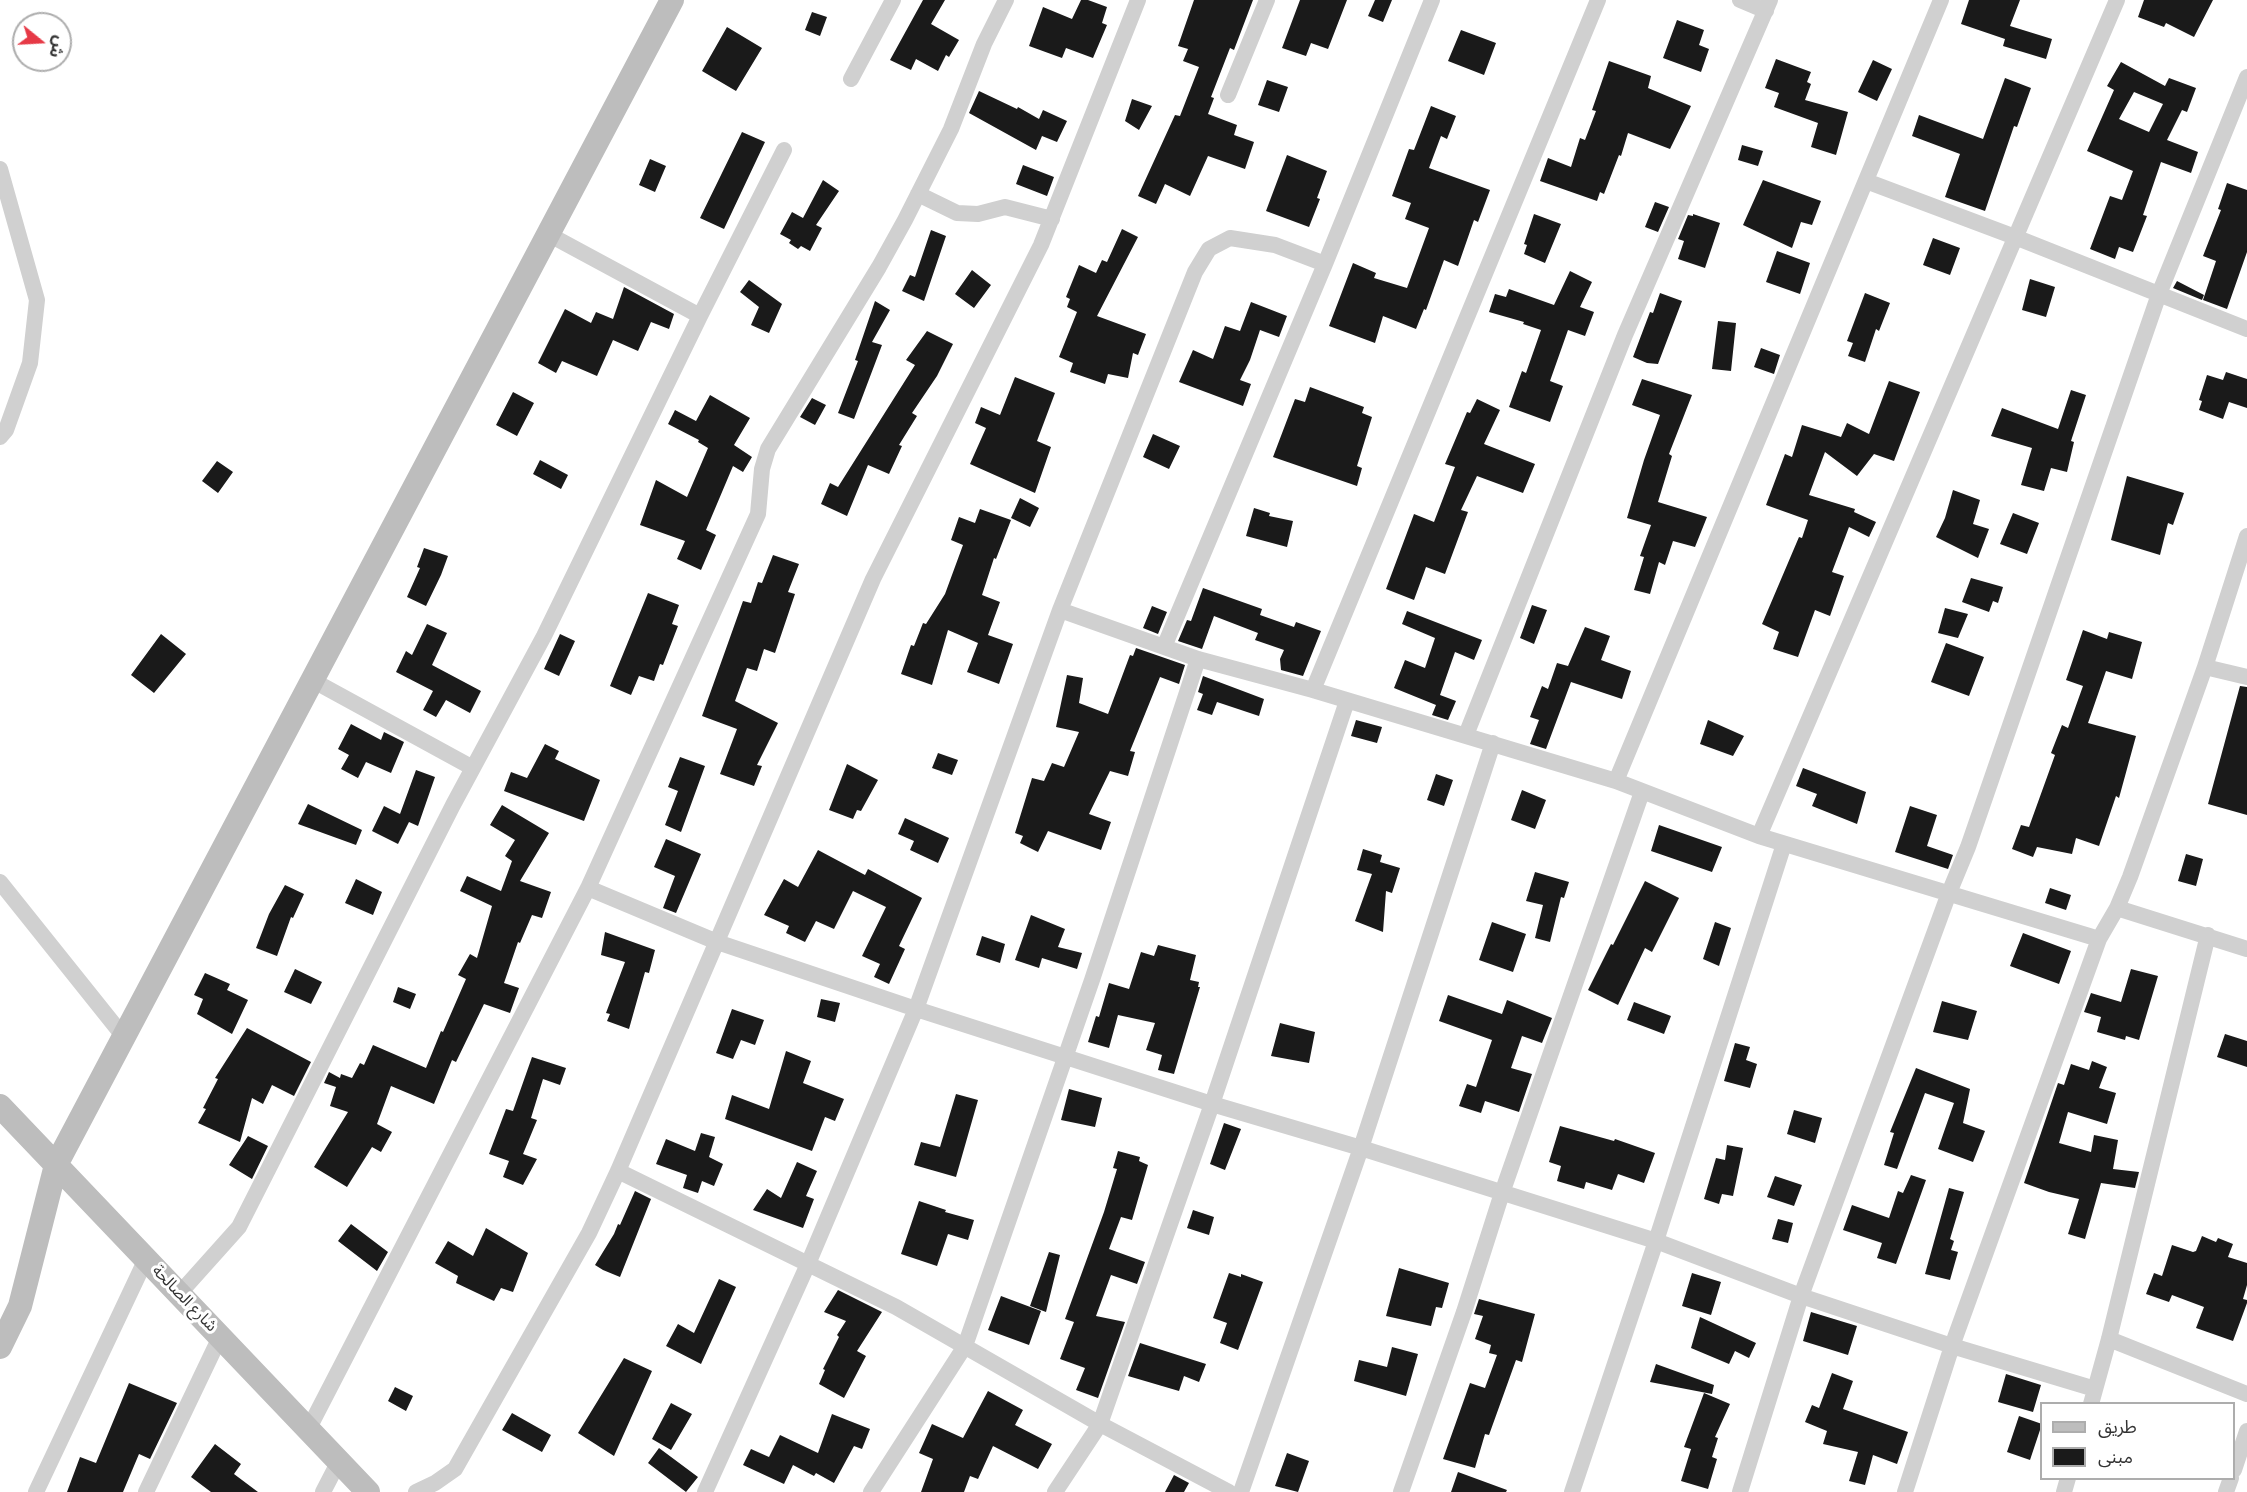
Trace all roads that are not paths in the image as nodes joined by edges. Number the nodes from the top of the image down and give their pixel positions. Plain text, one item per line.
1 (672, 0) edge
2 (893, 0) edge
3 (1006, 0) edge
4 (1138, 0) edge
5 (1267, 0) edge
6 (1432, 0) edge
7 (1598, 0) edge
8 (1740, 0) edge
9 (1941, 0) edge
10 (2117, 0) edge
11 (1768, 6) edge
12 (2247, 77) edge
13 (851, 80) dead end
14 (1228, 94) dead end
15 (784, 150) dead end
16 (0, 168) edge
17 (1866, 181) junction
18 (918, 194) junction
19 (1052, 219) junction
20 (548, 234) junction
21 (2015, 237) junction
22 (1325, 264) junction
23 (2159, 294) junction
24 (700, 316) junction
25 (2247, 329) edge
26 (0, 437) edge
27 (2247, 536) edge
28 (1060, 610) junction
29 (1164, 647) junction
30 (1198, 659) junction
31 (2205, 667) junction
32 (2247, 677) edge
33 (312, 680) junction
34 (1313, 690) junction
35 (1347, 701) junction
36 (1466, 735) junction
37 (1493, 744) junction
38 (473, 768) junction
39 (1616, 781) junction
40 (1642, 792) junction
41 (1759, 836) junction
42 (1784, 844) junction
43 (0, 882) edge
44 (588, 888) junction
45 (1949, 893) junction
46 (2117, 908) junction
47 (2208, 935) junction
48 (2099, 939) junction
49 (717, 942) junction
50 (2247, 949) edge
51 (916, 1009) junction
52 (124, 1037) junction
53 (1066, 1056) junction
54 (1212, 1104) junction
55 (0, 1106) edge
56 (1361, 1148) junction
57 (56, 1165) junction
58 (618, 1171) junction
59 (1502, 1193) junction
60 (1656, 1241) junction
61 (146, 1258) junction
62 (808, 1264) junction
63 (179, 1294) junction
64 (1801, 1296) junction
65 (220, 1337) junction
66 (2109, 1339) junction
67 (965, 1346) junction
68 (1952, 1346) junction
69 (0, 1347) edge
70 (2247, 1394) edge
71 (2093, 1396) edge
72 (1100, 1424) junction
73 (308, 1430) junction
74 (2247, 1431) edge
75 (339, 1461) junction
76 (2235, 1467) edge
77 (36, 1492) edge
78 (146, 1492) edge
79 (323, 1492) edge
80 (368, 1492) edge
81 (416, 1492) edge
82 (705, 1492) edge
83 (871, 1492) edge
84 (1055, 1492) edge
85 (1229, 1492) edge
86 (1241, 1492) edge
87 (1401, 1492) edge
88 (1572, 1492) edge
89 (1740, 1492) edge
90 (1905, 1492) edge

1 - 20 street
2 - 13 street
3 - 18 street
4 - 19 street
5 - 14 street
6 - 22 street
7 - 34 street
8 - 11 street
9 - 17 street
10 - 21 street
11 - 36 street
12 - 23 street
15 - 24 street
16 - 26 street
17 - 21 street
17 - 39 street
18 - 19 street
18 - 44 street
19 - 49 street
20 - 24 street
20 - 33 street
21 - 23 street
21 - 41 street
22 - 28 street
22 - 29 street
23 - 25 street
23 - 45 street
24 - 38 street
27 - 31 street
28 - 29 street
28 - 51 street
29 - 30 street
30 - 34 street
30 - 53 street
31 - 32 street
31 - 46 street
33 - 38 street
33 - 52 street
34 - 35 street
35 - 36 street
35 - 54 street
36 - 37 street
37 - 39 street
37 - 56 street
38 - 63 street
39 - 40 street
40 - 41 street
40 - 59 street
41 - 42 street
42 - 45 street
42 - 60 street
43 - 52 street
44 - 49 street
44 - 73 street
45 - 48 street
45 - 64 street
46 - 47 street
46 - 48 street
47 - 50 street
47 - 66 street
48 - 68 street
49 - 51 street
49 - 58 street
51 - 53 street
51 - 62 street
52 - 57 street
53 - 54 street
53 - 67 street
54 - 56 street
54 - 72 street
55 - 57 street, شارع الصالحة
56 - 59 street
56 - 86 street
57 - 61 street, شارع الصالحة
57 - 69 street
58 - 62 street
58 - 81 street
59 - 60 street
59 - 87 street
60 - 64 street
60 - 88 street
61 - 63 street, شارع الصالحة
61 - 77 street
62 - 67 street
62 - 82 street
63 - 65 street, شارع الصالحة
64 - 68 street
64 - 89 street
65 - 73 street, شارع الصالحة
65 - 78 street
66 - 70 street
66 - 71 street
67 - 72 street
67 - 83 street
68 - 71 street
68 - 90 street
72 - 84 street
72 - 85 street
73 - 75 street, شارع الصالحة
74 - 76 street
75 - 79 street
75 - 80 street, شارع الصالحة

